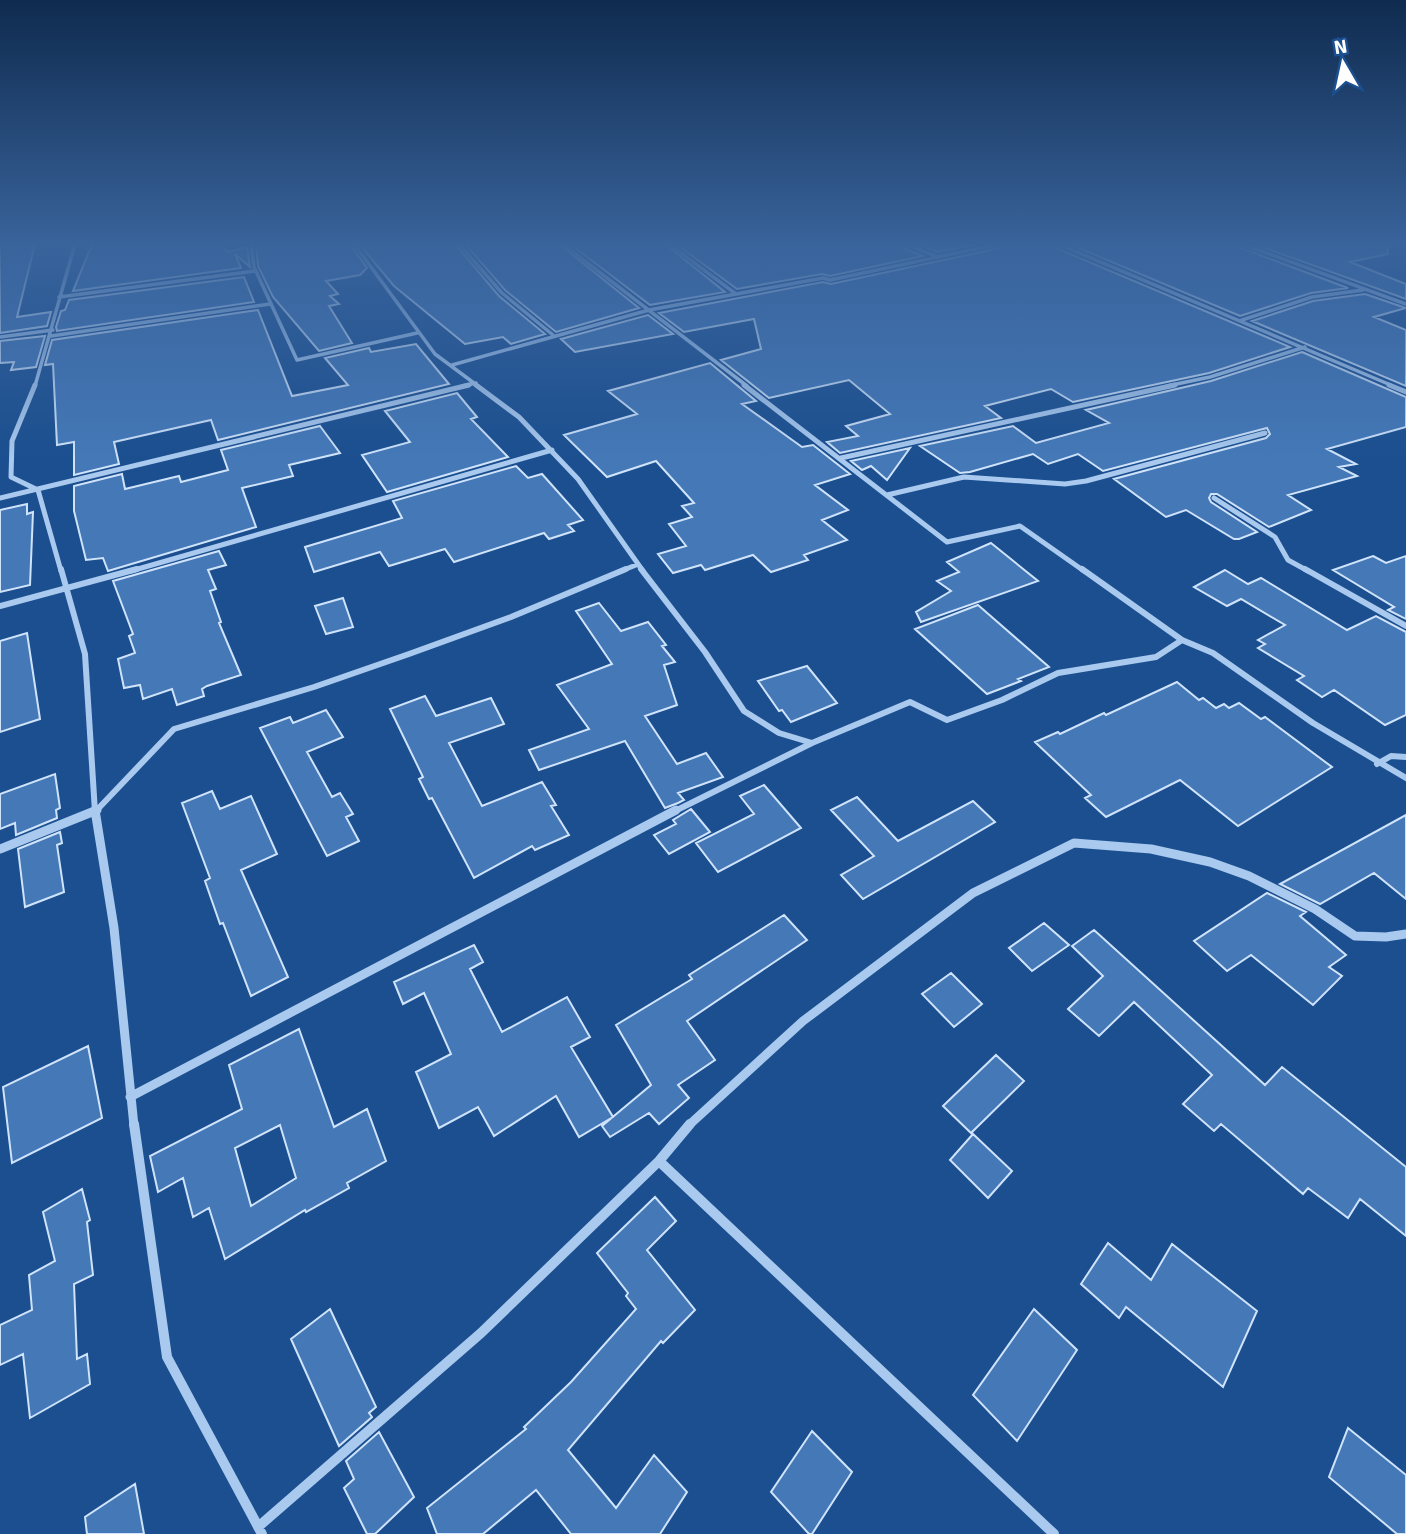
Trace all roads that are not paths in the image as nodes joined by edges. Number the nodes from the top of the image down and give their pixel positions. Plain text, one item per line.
1 (55, 316) edge
2 (200, 316) edge
3 (276, 316) edge
4 (405, 316) edge
5 (529, 316) edge
6 (628, 316) edge
7 (656, 316) edge
8 (1231, 316) edge
9 (1255, 316) edge
10 (1242, 320) junction
11 (52, 333) junction
12 (417, 333) junction
13 (553, 335) junction
14 (0, 337) edge
15 (1305, 347) junction
16 (452, 365) junction
17 (475, 383) junction
18 (1406, 392) edge
19 (1265, 433) dead end
20 (552, 450) junction
21 (841, 458) junction
22 (38, 490) junction
23 (887, 495) junction
24 (0, 498) edge
25 (1214, 498) dead end
26 (636, 565) junction
27 (64, 588) junction
28 (0, 607) edge
29 (1406, 626) edge
30 (1182, 640) junction
31 (812, 744) junction
32 (1406, 757) edge
33 (1377, 764) junction
34 (1406, 778) edge
35 (95, 812) junction
36 (0, 849) edge
37 (1406, 934) edge
38 (130, 1097) junction
39 (659, 1161) junction
40 (260, 1531) edge
41 (1054, 1534) edge

1 - 11 street
2 - 11 street
3 - 12 street
4 - 12 street
5 - 13 street
6 - 13 street
7 - 21 street
8 - 10 street
9 - 10 street
10 - 15 street
11 - 14 street
11 - 22 street
12 - 16 street
13 - 16 street
15 - 18 street
15 - 21 street
16 - 17 street
17 - 20 street
17 - 22 street
19 - 23 street
20 - 26 street
20 - 27 street
21 - 23 street
22 - 24 street
22 - 27 street
23 - 30 street
25 - 29 street
26 - 31 street
26 - 35 street
27 - 28 street
27 - 35 street
30 - 31 street
30 - 33 street
31 - 38 street
32 - 33 street
33 - 34 street
35 - 36 street
35 - 38 street
37 - 39 street
38 - 40 street
39 - 40 street
39 - 41 street

